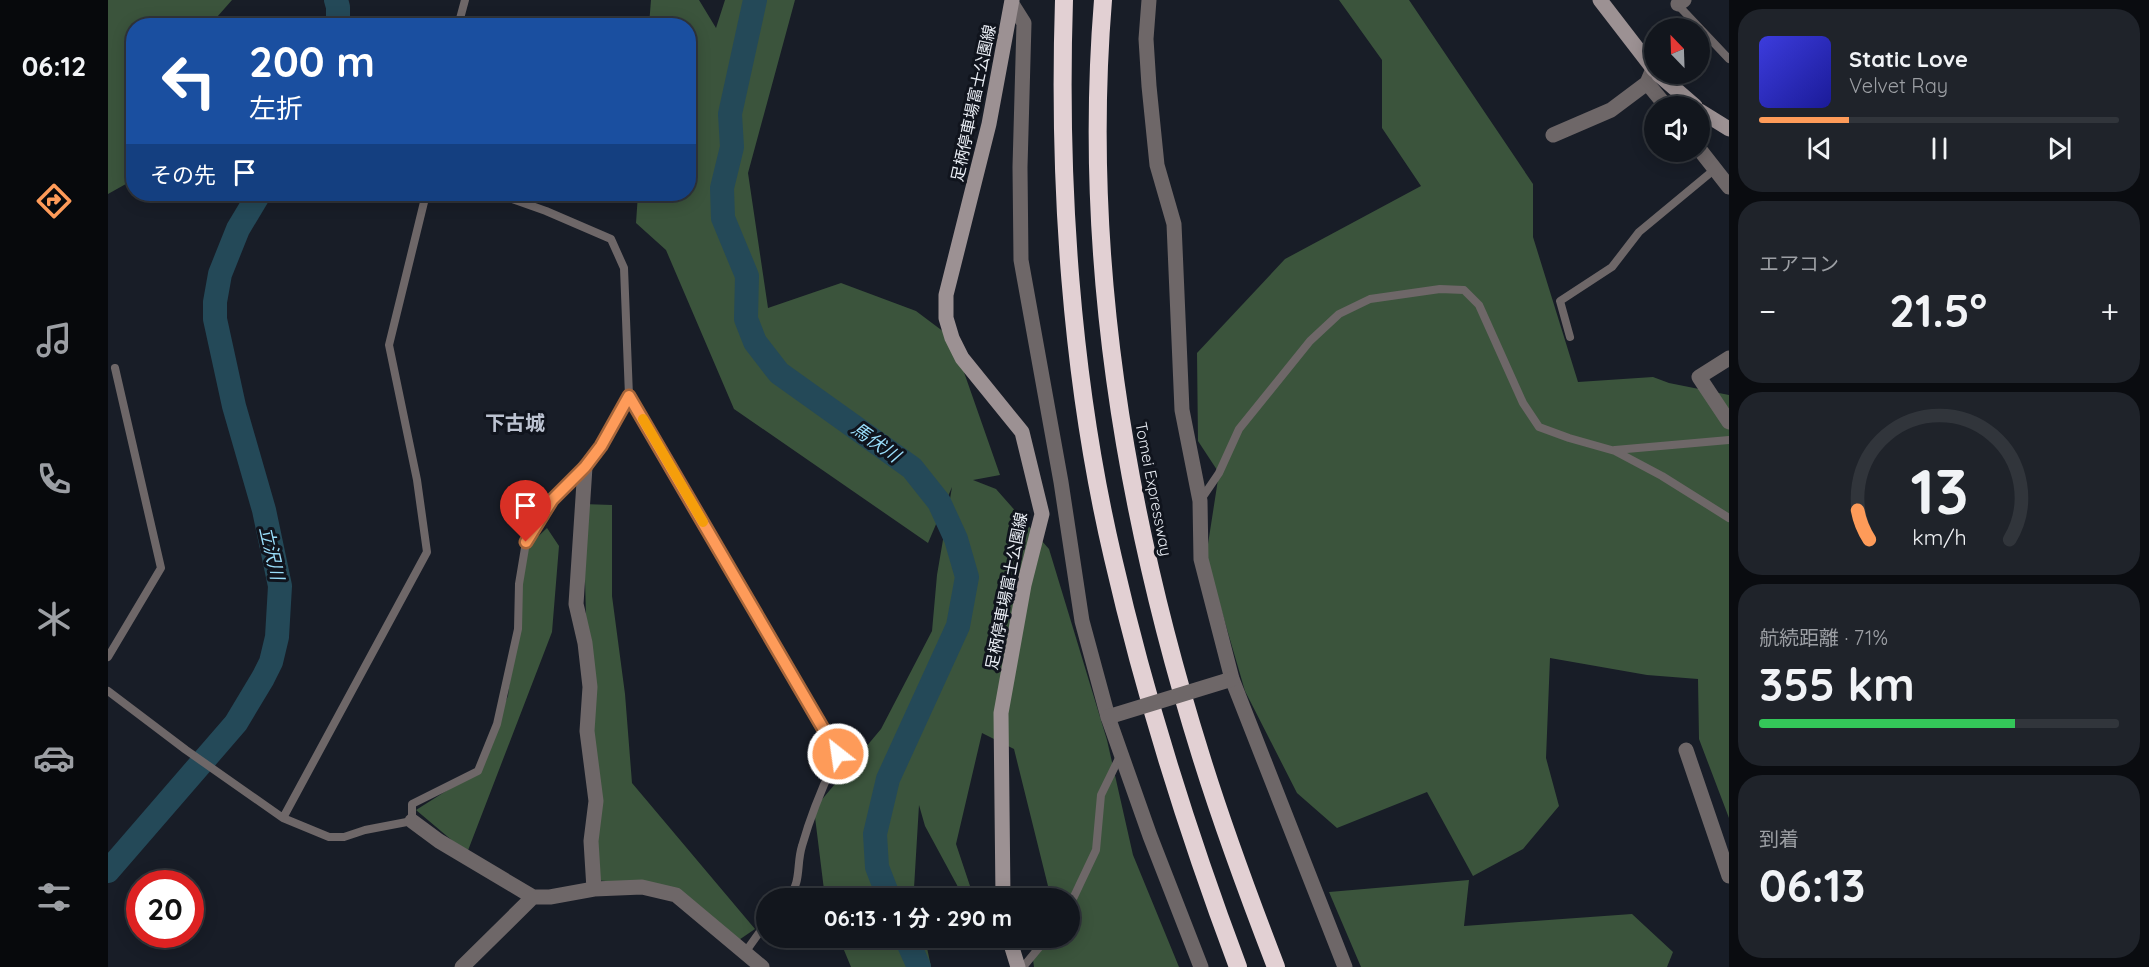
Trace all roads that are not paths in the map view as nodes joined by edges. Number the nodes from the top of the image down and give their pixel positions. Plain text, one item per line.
1 (465, 0) edge
2 (1064, 0) edge
3 (1103, 0) edge
4 (1149, 0) edge
5 (1600, 0) edge
6 (1012, 2) edge
7 (1678, 2) edge
8 (460, 18) edge
9 (1729, 59) edge
10 (1644, 61) edge
11 (1644, 82) edge
12 (1666, 84) edge
13 (1682, 96) edge
14 (1710, 117) edge
15 (1729, 129) edge
16 (1553, 135) dead end
17 (1709, 162) edge
18 (1714, 168) junction
19 (1729, 187) edge
20 (424, 201) edge
21 (518, 201) edge
22 (1570, 337) dead end
23 (1729, 358) edge
24 (116, 368) dead end
25 (629, 396) junction
26 (1729, 422) edge
27 (1729, 440) edge
28 (1615, 450) junction
29 (585, 467) junction
30 (1200, 501) junction
31 (1729, 518) edge
32 (108, 657) edge
33 (1232, 679) junction
34 (108, 691) edge
35 (1108, 717) junction
36 (1686, 750) dead end
37 (1122, 754) junction
38 (283, 818) junction
39 (412, 821) junction
40 (1729, 876) edge
41 (796, 888) edge
42 (1003, 888) edge
43 (1078, 888) edge
44 (594, 889) junction
45 (533, 897) junction
46 (756, 937) edge
47 (1012, 948) edge
48 (1039, 948) edge
49 (744, 954) junction
50 (462, 967) edge
51 (762, 967) edge
52 (1018, 967) edge
53 (1023, 967) edge
54 (1201, 967) edge
55 (1238, 967) edge
56 (1276, 967) edge
57 (1346, 967) edge

1 - 8 lane
2 - 55 highway
3 - 56 highway, Tomei Expressway
4 - 30 street
5 - 10 main road
6 - 35 street
6 - 42 main road, 足柄停車場富士公園線
7 - 9 lane
11 - 16 street
12 - 13 main road
14 - 15 main road
17 - 18 street
18 - 19 street
18 - 22 lane
20 - 38 lane
21 - 25 lane
23 - 26 street
24 - 32 lane
25 - 29 lane
25 - 41 lane
27 - 28 lane
28 - 30 lane
28 - 31 lane
29 - 39 lane
29 - 44 street
30 - 33 street
33 - 35 street, bridge
33 - 57 street
34 - 38 lane
35 - 37 street
36 - 40 street
37 - 43 lane
37 - 54 street
38 - 39 lane
39 - 45 street
44 - 45 street
44 - 49 street
45 - 50 street
46 - 49 lane
47 - 52 main road
48 - 53 lane
49 - 51 street

